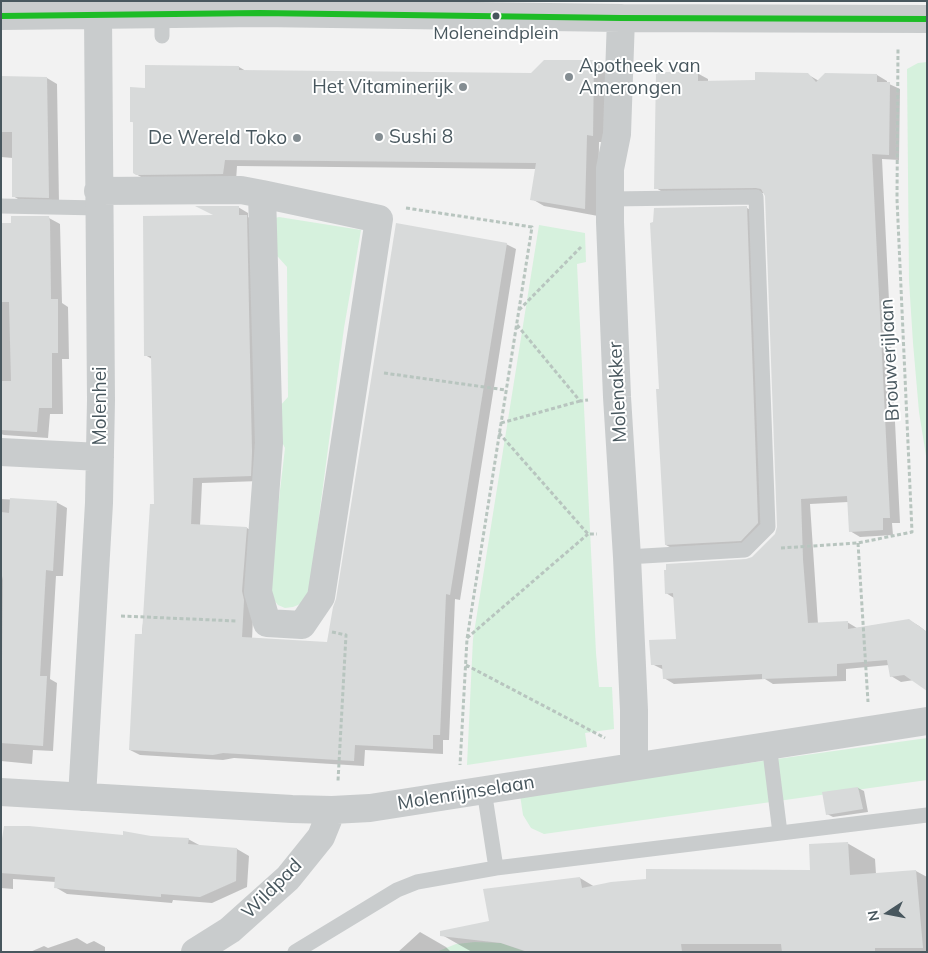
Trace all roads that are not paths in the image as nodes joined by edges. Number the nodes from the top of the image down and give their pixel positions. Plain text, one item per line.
1 (358, 8) edge
2 (557, 9) edge
3 (98, 15) junction
4 (1, 16) edge
5 (162, 17) edge
6 (621, 18) junction
7 (927, 19) edge
8 (262, 194) junction
9 (99, 199) junction
10 (1, 206) edge
11 (610, 211) junction
12 (1, 452) edge
13 (100, 457) junction
14 (626, 544) junction
15 (927, 721) edge
16 (769, 744) junction
17 (635, 759) junction
18 (1, 792) edge
19 (472, 793) junction
20 (82, 797) junction
21 (332, 810) junction
22 (927, 815) edge
23 (780, 833) junction
24 (496, 868) junction
25 (194, 952) edge
26 (295, 952) edge

1 - 2 street
1 - 5 street
2 - 6 street
3 - 4 street
3 - 5 street
3 - 9 street, Molenhei
6 - 7 street
6 - 11 street, Molenakker
8 - 8 street
8 - 9 street
9 - 10 lane
9 - 13 street, Molenhei
11 - 14 street, Molenakker
11 - 14 lane
12 - 13 street
13 - 20 street, Molenhei
14 - 17 street, Molenakker
15 - 16 street, Molenrijnselaan
16 - 17 street, Molenrijnselaan
16 - 23 lane
17 - 19 street, Molenrijnselaan
18 - 20 street, Molenrijnselaan
19 - 21 street, Molenrijnselaan
19 - 24 lane
20 - 21 street, Molenrijnselaan
21 - 25 street, Wildpad
22 - 23 lane
23 - 24 lane
24 - 26 lane

